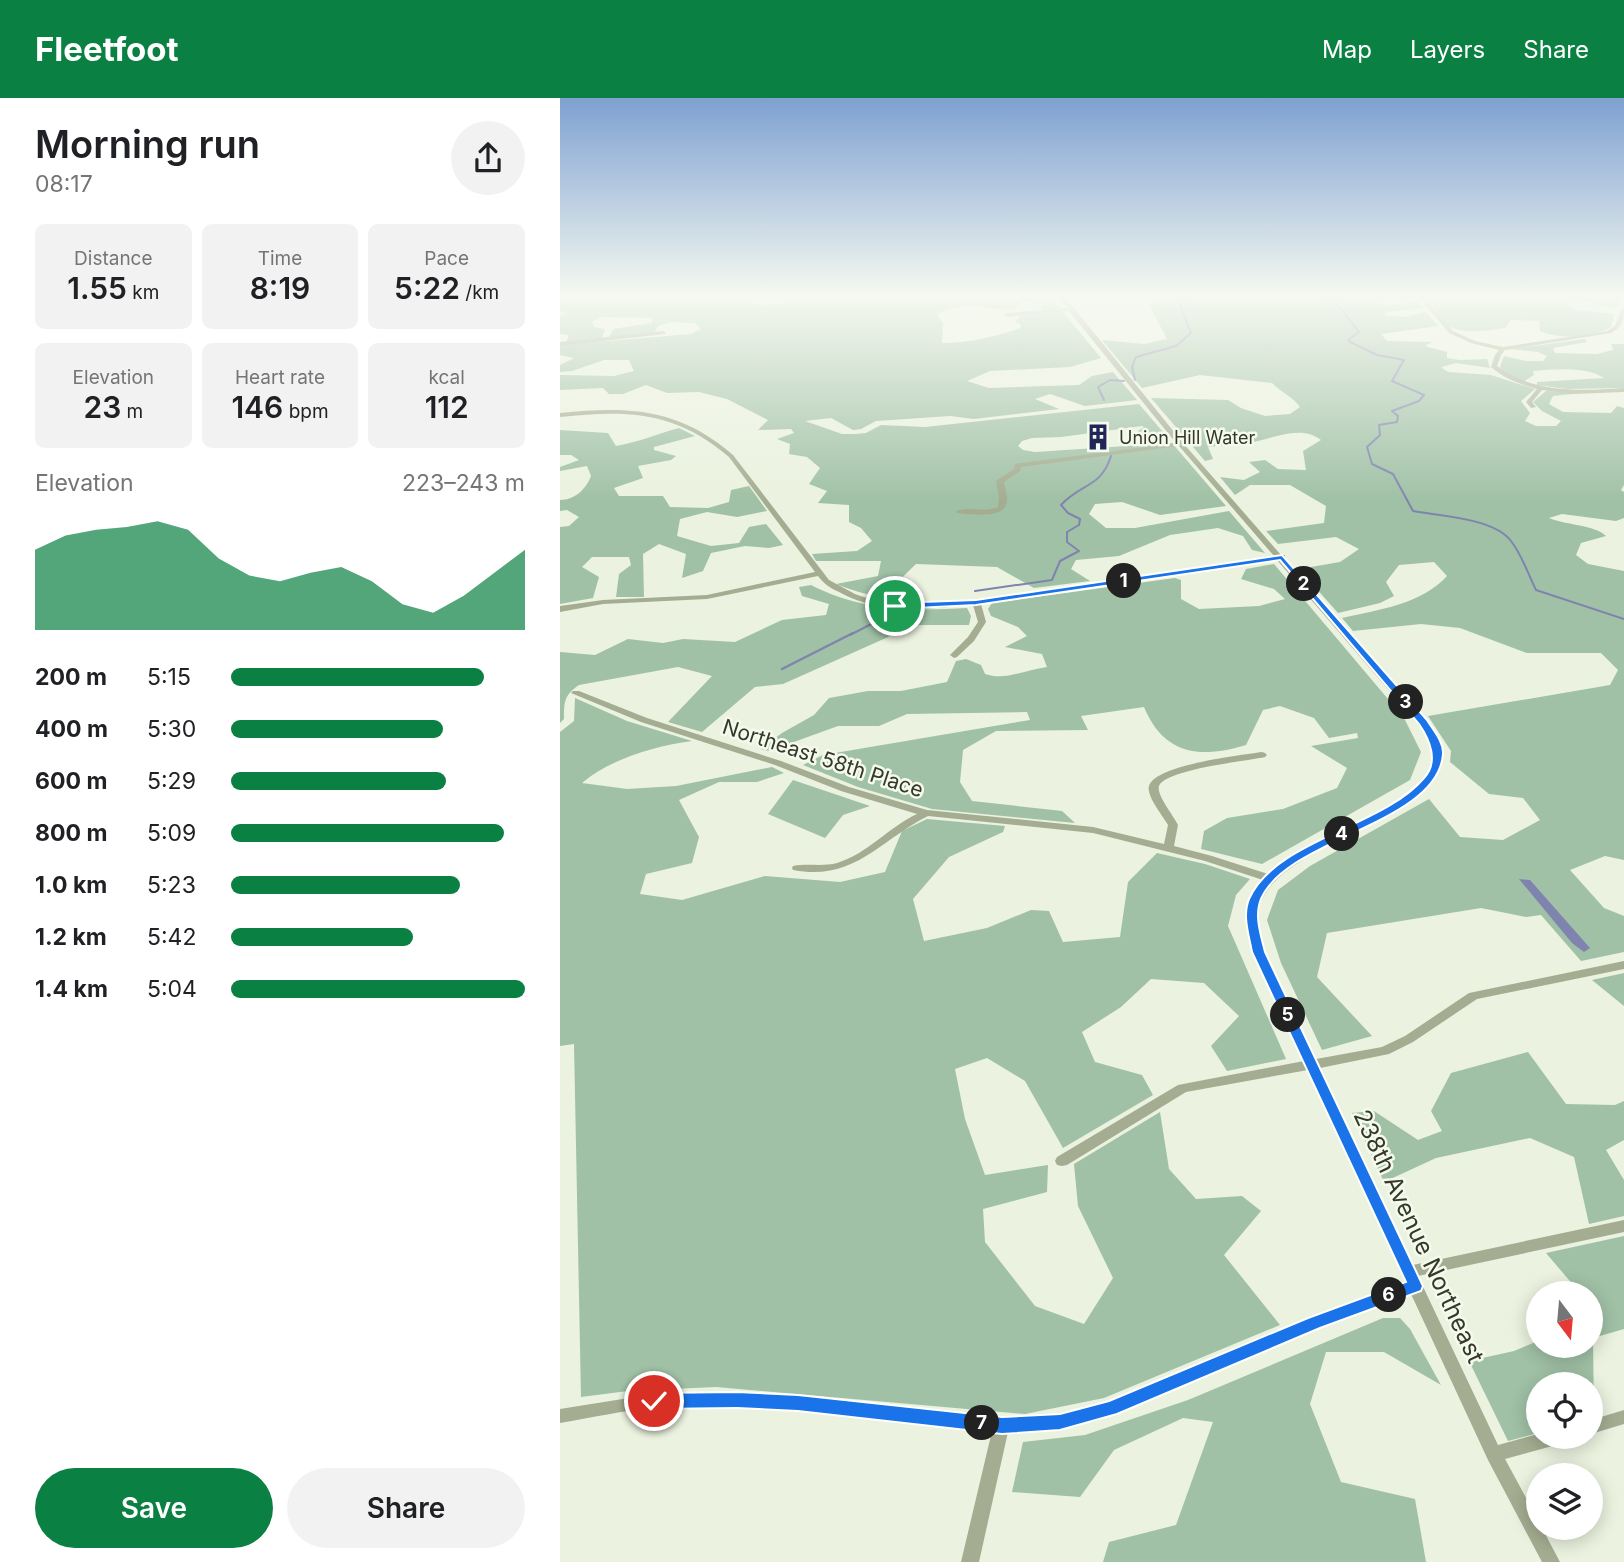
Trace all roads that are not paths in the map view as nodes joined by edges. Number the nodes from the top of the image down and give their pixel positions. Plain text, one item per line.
1 (1117, 364) edge
2 (1495, 364) edge
3 (1541, 388) junction
4 (1624, 390) edge
5 (1532, 407) dead end
6 (560, 415) edge
7 (1181, 444) junction
8 (960, 511) dead end
9 (1282, 558) junction
10 (818, 574) junction
11 (976, 602) junction
12 (560, 609) edge
13 (954, 655) dead end
14 (576, 693) dead end
15 (1262, 755) dead end
16 (926, 813) junction
17 (1168, 848) junction
18 (797, 868) dead end
19 (1269, 878) junction
20 (1624, 965) edge
21 (1311, 1064) junction
22 (1062, 1161) dead end
23 (1624, 1226) edge
24 (1412, 1279) junction
25 (560, 1416) edge
26 (1624, 1418) edge
27 (1603, 1424) edge
28 (1002, 1425) junction
29 (1526, 1445) edge
30 (1494, 1454) junction
31 (970, 1562) edge
32 (1550, 1562) edge

1 - 7 street
2 - 3 street
3 - 4 street
3 - 5 street
6 - 10 street
7 - 8 street
7 - 9 street
9 - 11 street
9 - 19 street
10 - 11 street
10 - 12 street
11 - 13 street
14 - 16 street, Northeast 58th Place
15 - 17 street
16 - 17 street, Northeast 58th Place
16 - 18 street
17 - 19 street, Northeast 58th Place
19 - 21 street, 238th Avenue Northeast
20 - 21 street
21 - 22 street
21 - 24 street, 238th Avenue Northeast
23 - 24 street
24 - 28 street
24 - 30 street, 238th Avenue Northeast
25 - 28 street
26 - 27 street
28 - 31 street
29 - 30 street
30 - 32 street, 238th Avenue Northeast

